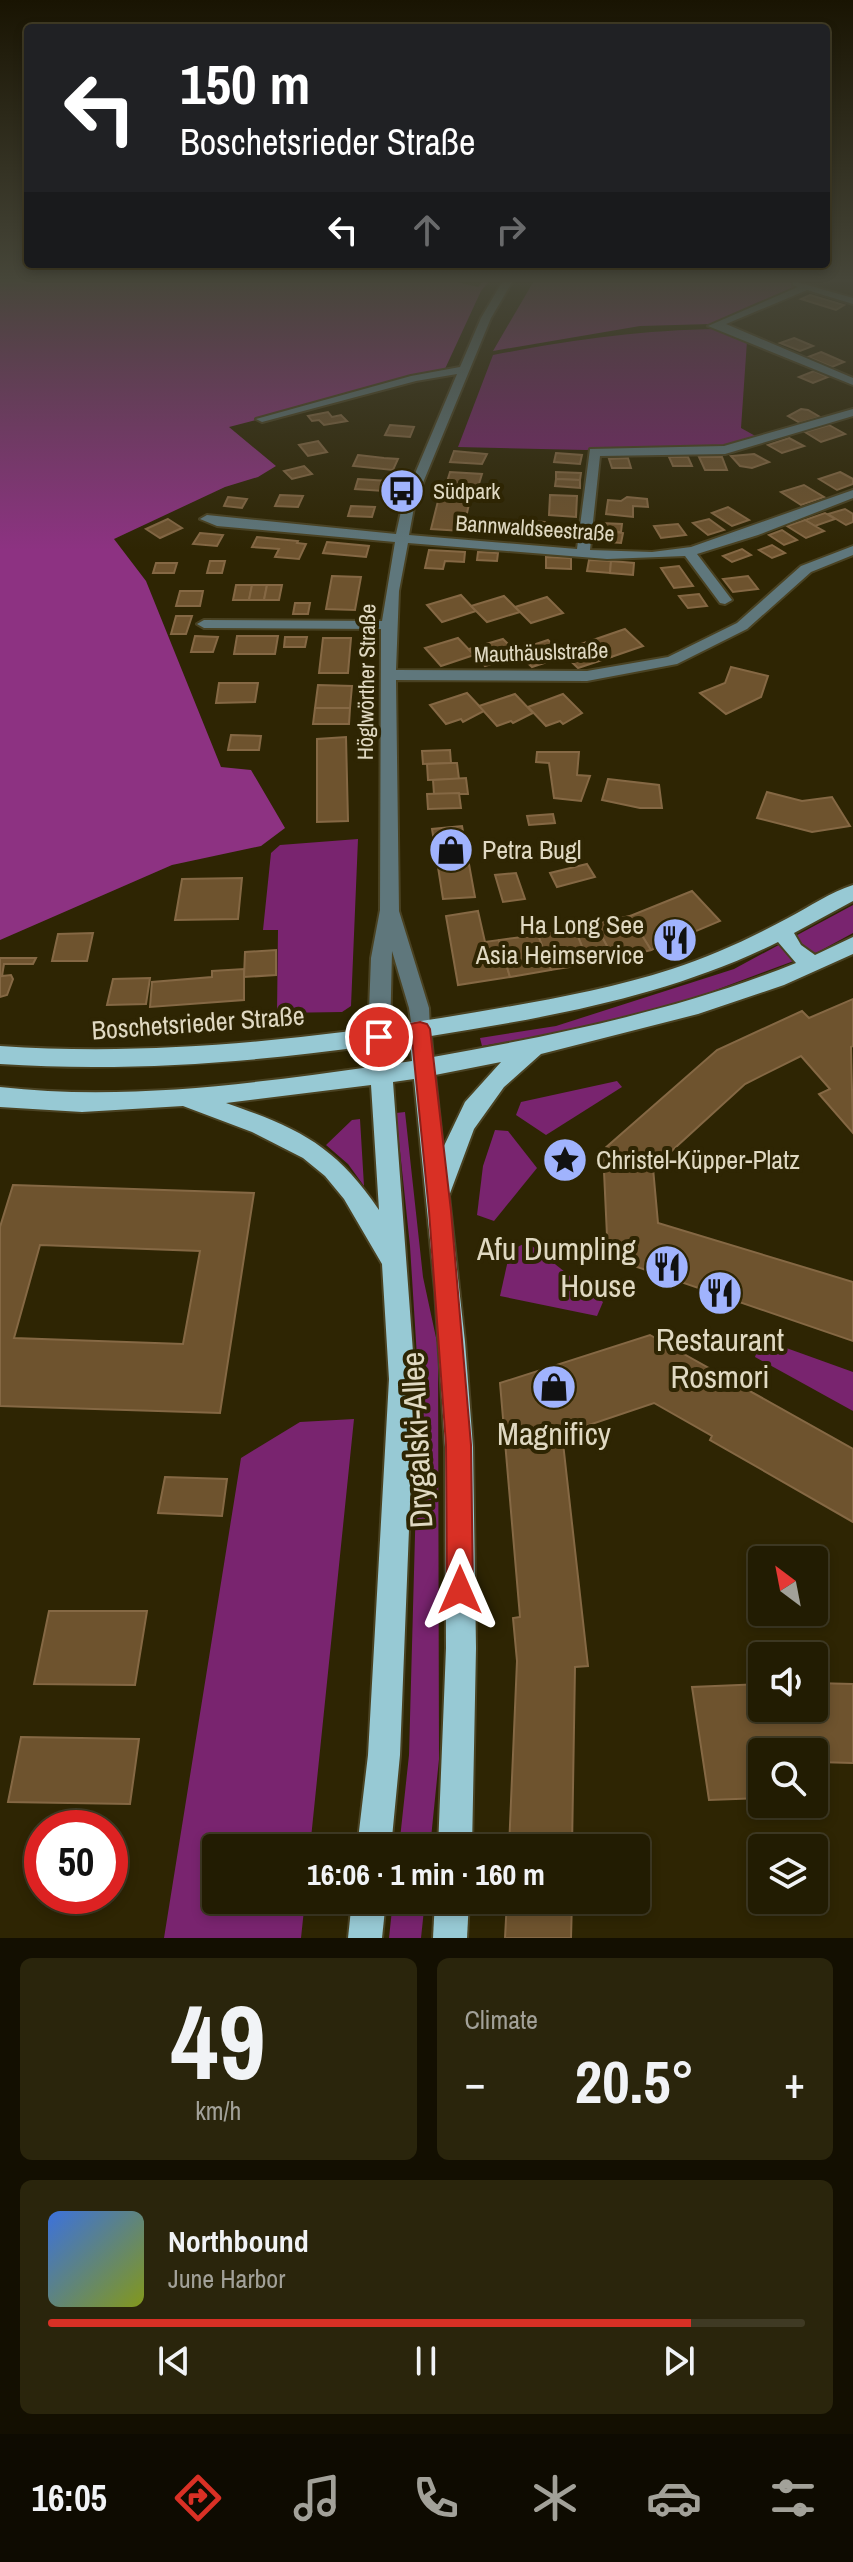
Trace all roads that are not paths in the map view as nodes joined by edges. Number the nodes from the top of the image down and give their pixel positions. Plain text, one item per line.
1 (822, 369) edge
2 (463, 370) joint
3 (853, 382) edge
4 (853, 412) edge
5 (262, 419) dead end
6 (853, 494) edge
7 (207, 519) dead end
8 (401, 539) junction
9 (853, 550) edge
10 (689, 552) junction
11 (583, 553) junction
12 (725, 600) dead end
13 (204, 624) dead end
14 (389, 625) junction
15 (389, 675) junction
16 (853, 892) edge
17 (390, 910) junction
18 (783, 930) junction
19 (853, 945) edge
20 (815, 964) junction
21 (420, 1029) junction
22 (379, 1037) junction
23 (536, 1046) junction
24 (0, 1055) edge
25 (424, 1069) junction
26 (380, 1077) junction
27 (0, 1097) edge
28 (179, 1097) junction
29 (31, 1101) junction
30 (0, 1105) edge
31 (439, 1194) junction
32 (397, 1270) junction
33 (376, 1834) edge
34 (456, 1834) edge
35 (368, 1914) edge
36 (451, 1914) edge
37 (365, 1938) edge
38 (450, 1938) edge

1 - 3 street
2 - 5 street
2 - 8 street, Höglwörther Straße
4 - 11 street
6 - 10 street, Bannwaldseestraße
7 - 8 street, Bannwaldseestraße
8 - 11 street, Bannwaldseestraße
8 - 14 street, Höglwörther Straße
9 - 15 street, Mauthäuslstraße
10 - 11 street, Bannwaldseestraße
10 - 12 street
13 - 14 street
14 - 15 street, Höglwörther Straße
15 - 17 street, Höglwörther Straße
16 - 18 main road, Boschetsrieder Straße
17 - 21 street, Höglwörther Straße
17 - 22 street, Höglwörther Straße
18 - 20 main road
18 - 21 main road, Boschetsrieder Straße
19 - 20 main road
20 - 23 main road
21 - 22 main road, Boschetsrieder Straße
21 - 25 main road, Drygalski-Allee
22 - 24 main road, Boschetsrieder Straße
22 - 26 main road, Höglwörther Straße
23 - 25 main road
23 - 31 main road
25 - 26 main road
25 - 31 main road, Drygalski-Allee
26 - 28 main road
26 - 32 main road, Drygalski-Allee
27 - 29 main road
28 - 29 main road
28 - 32 main road
29 - 30 street
31 - 34 main road, Drygalski-Allee
32 - 33 main road, Drygalski-Allee
35 - 37 main road
36 - 38 main road

